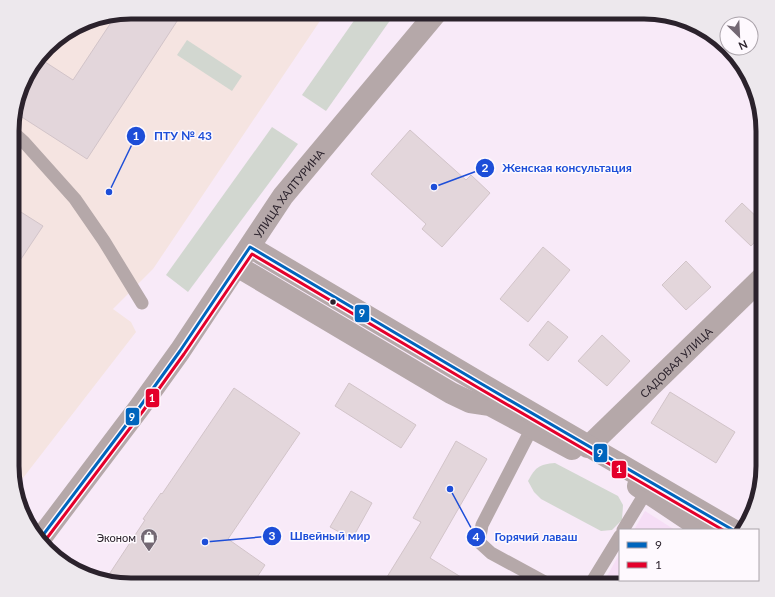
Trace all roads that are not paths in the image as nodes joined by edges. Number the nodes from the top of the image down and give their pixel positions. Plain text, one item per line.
1 (431, 19) edge
2 (19, 137) edge
3 (250, 247) junction
4 (237, 266) junction
5 (756, 284) edge
6 (142, 302) dead end
7 (535, 421) junction
8 (588, 447) junction
9 (649, 487) junction
10 (624, 529) edge
11 (703, 529) edge
12 (731, 529) edge
13 (43, 535) edge
14 (619, 538) edge
15 (537, 578) edge
16 (594, 578) edge

1 - 3 street, УЛИЦА ХАЛТУРИНА
2 - 6 lane
3 - 4 street, УЛИЦА ХАЛТУРИНА
3 - 7 street
4 - 7 street
4 - 13 street, УЛИЦА ХАЛТУРИНА
5 - 8 street, САДОВАЯ УЛИЦА
7 - 8 street
7 - 9 street
7 - 15 lane
8 - 9 street
9 - 10 lane
9 - 11 street
9 - 12 street
14 - 16 lane

